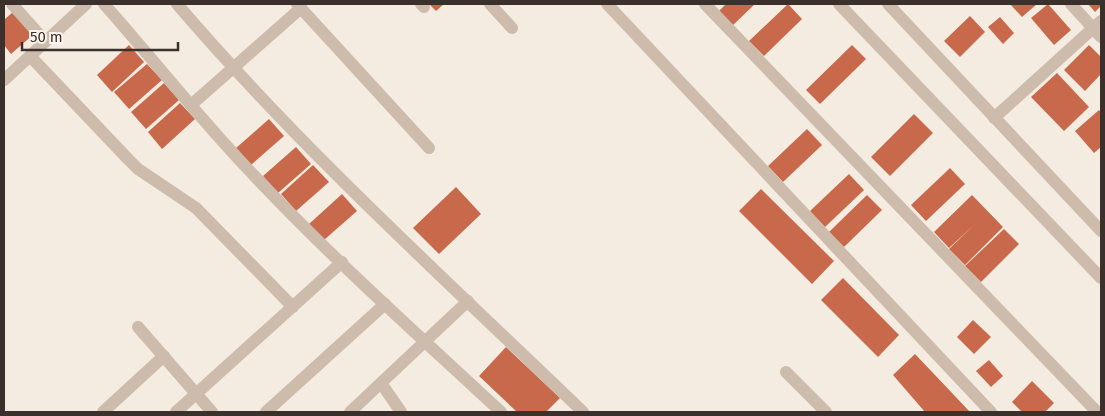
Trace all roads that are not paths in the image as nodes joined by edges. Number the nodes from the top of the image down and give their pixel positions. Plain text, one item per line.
1 (12, 4) edge
2 (86, 4) edge
3 (104, 4) edge
4 (177, 4) edge
5 (490, 4) edge
6 (607, 4) edge
7 (705, 4) edge
8 (839, 4) edge
9 (888, 4) edge
10 (1071, 4) edge
11 (299, 6) edge
12 (512, 28) dead end
13 (1099, 29) edge
14 (45, 41) junction
15 (30, 56) junction
16 (234, 67) junction
17 (4, 80) edge
18 (191, 105) junction
19 (994, 118) junction
20 (429, 148) dead end
21 (1101, 231) edge
22 (342, 262) junction
23 (1101, 278) edge
24 (468, 301) junction
25 (385, 304) junction
26 (293, 307) junction
27 (138, 327) dead end
28 (426, 342) junction
29 (164, 356) junction
30 (786, 372) dead end
31 (381, 383) junction
32 (196, 395) junction
33 (103, 412) edge
34 (176, 412) edge
35 (212, 412) edge
36 (266, 412) edge
37 (350, 412) edge
38 (401, 412) edge
39 (501, 412) edge
40 (583, 412) edge
41 (826, 412) edge
42 (991, 412) edge
43 (1097, 412) edge

1 - 14 street
2 - 14 street
3 - 18 street
4 - 16 street
5 - 12 street
6 - 42 street
7 - 43 street
8 - 23 street
9 - 19 street
10 - 13 street
11 - 16 street
11 - 20 street
13 - 19 street
14 - 15 street
15 - 17 street
15 - 26 street
16 - 18 street
16 - 24 street
18 - 22 street
19 - 21 street
22 - 25 street
22 - 26 street
24 - 28 street
24 - 40 street
25 - 28 street
25 - 36 street
26 - 32 street
27 - 29 street
28 - 31 street
28 - 39 street
29 - 32 street
29 - 33 street
30 - 41 street
31 - 37 street
31 - 38 street
32 - 34 street
32 - 35 street

